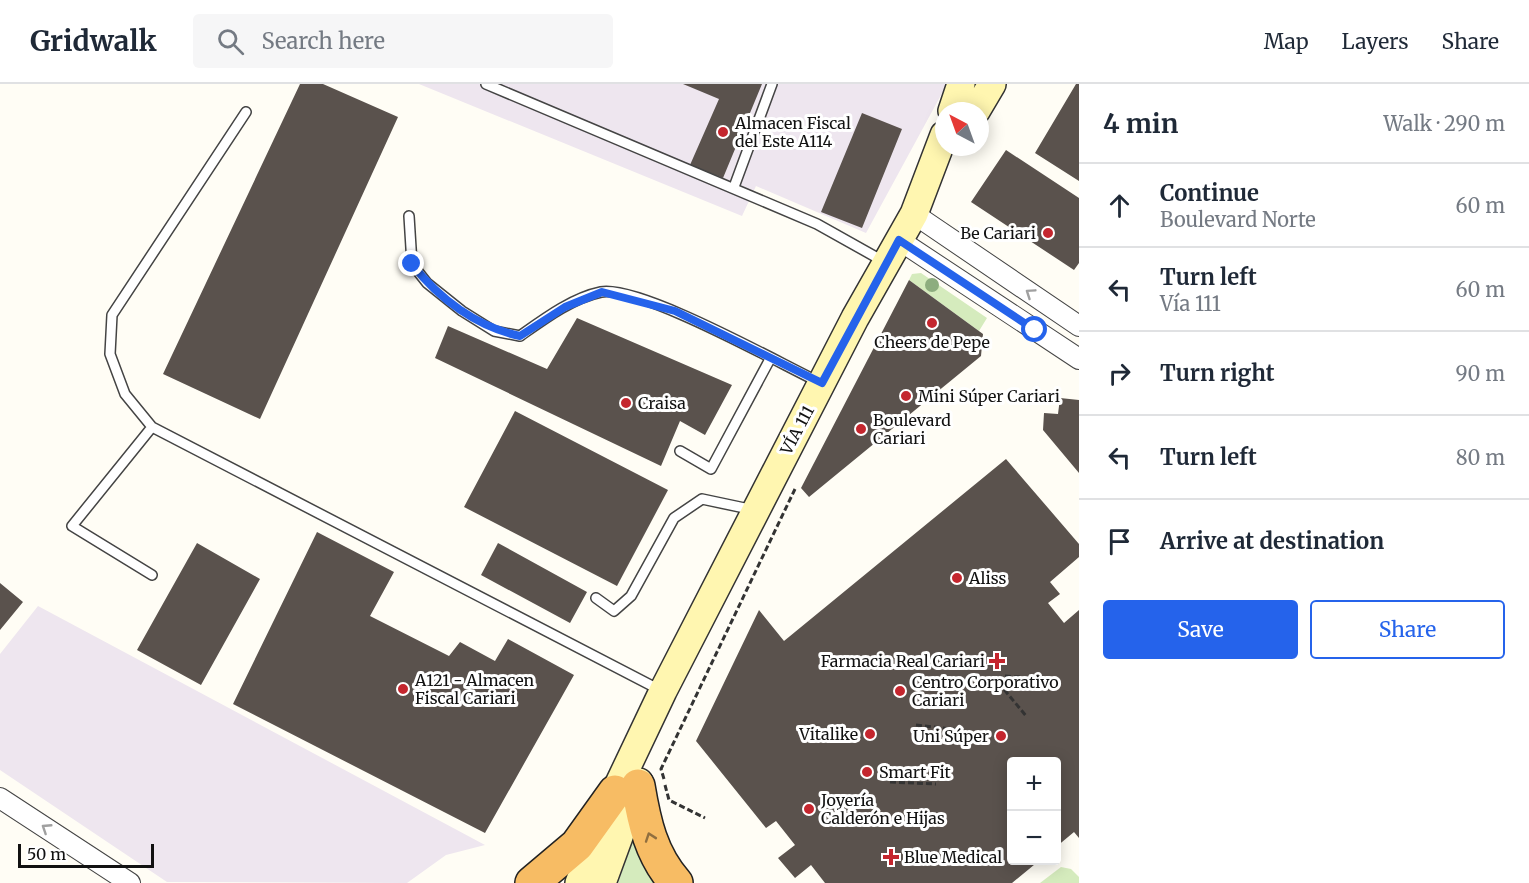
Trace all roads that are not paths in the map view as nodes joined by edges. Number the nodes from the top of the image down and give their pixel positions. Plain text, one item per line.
1 (486, 84) edge
2 (772, 84) edge
3 (961, 84) edge
4 (992, 84) edge
5 (955, 102) edge
6 (981, 102) edge
7 (246, 112) dead end
8 (936, 156) edge
9 (949, 156) edge
10 (734, 187) junction
11 (914, 214) junction
12 (409, 216) dead end
13 (892, 252) junction
14 (1079, 326) edge
15 (770, 359) junction
16 (1079, 359) edge
17 (822, 383) junction
18 (152, 427) junction
19 (680, 451) dead end
20 (755, 510) junction
21 (152, 575) dead end
22 (596, 598) dead end
23 (663, 691) junction
24 (638, 782) junction
25 (0, 798) edge
26 (130, 883) edge
27 (532, 883) edge
28 (579, 883) edge
29 (602, 883) edge
30 (676, 883) edge

1 - 10 lane
2 - 10 lane
3 - 5 main road
4 - 6 main road
7 - 18 lane
8 - 11 main road, VÍA 111
9 - 11 main road
10 - 13 lane
11 - 13 main road, VÍA 111
14 -> 11 street
12 - 15 lane
13 - 16 street
13 - 17 main road, VÍA 111
15 - 17 lane
15 - 19 lane
17 - 20 main road, VÍA 111
18 - 21 lane
18 - 23 lane
20 - 22 lane
20 - 23 main road, VÍA 111
23 - 24 main road, VÍA 111
24 - 27 highway
24 - 28 main road, VÍA 111
24 - 29 main road, VÍA 111
30 -> 24 highway
26 -> 25 street

